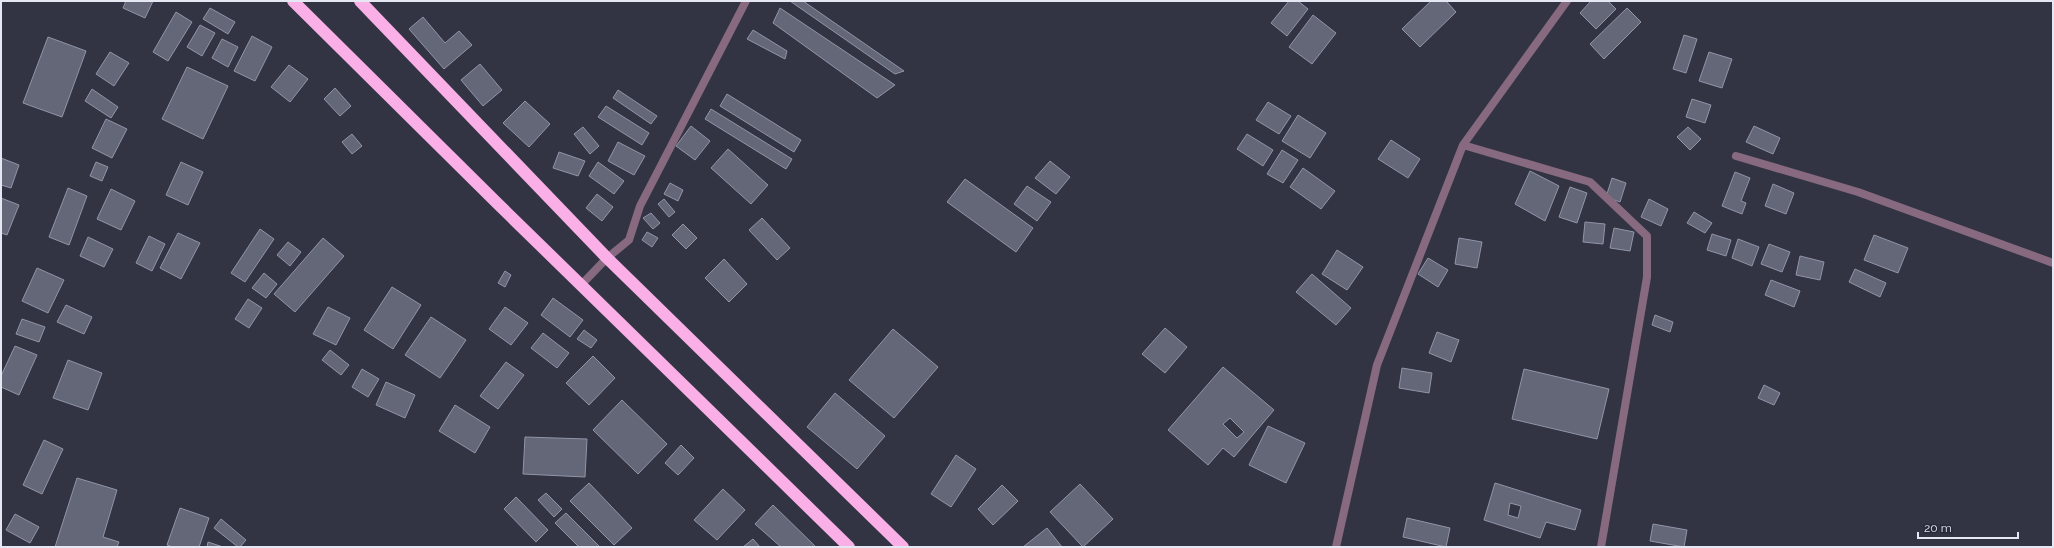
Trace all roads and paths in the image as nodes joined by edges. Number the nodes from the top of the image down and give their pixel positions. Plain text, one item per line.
1 (293, 1) edge
2 (360, 1) edge
3 (746, 1) edge
4 (1567, 1) edge
5 (1463, 145) junction
6 (1736, 156) dead end
7 (607, 258) junction
8 (2053, 263) edge
9 (582, 286) junction
10 (849, 547) edge
11 (903, 547) edge
12 (1336, 547) edge
13 (1601, 547) edge

1 - 9 highway
2 - 7 highway
3 - 7 street
4 - 5 street
5 - 12 street
5 - 13 street
6 - 8 street
7 - 9 street
7 - 11 highway
9 - 10 highway

